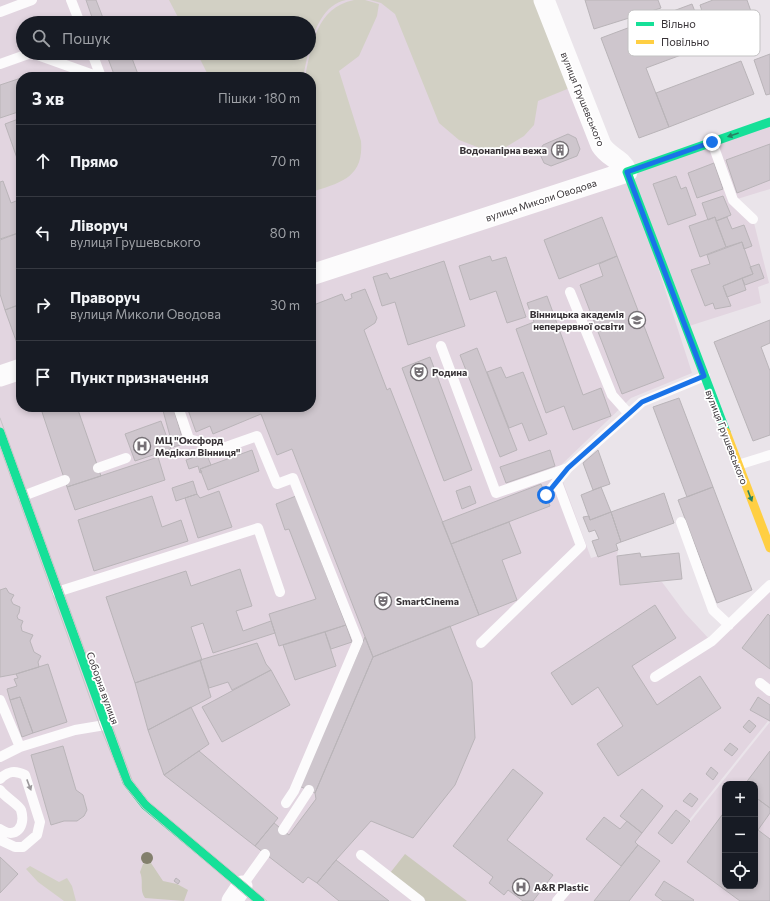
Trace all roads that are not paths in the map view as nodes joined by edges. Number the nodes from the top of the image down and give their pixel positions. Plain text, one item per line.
1 (32, 0) edge
2 (71, 0) edge
3 (544, 0) edge
4 (0, 12) edge
5 (77, 16) edge
6 (16, 58) edge
7 (51, 60) edge
8 (94, 60) edge
9 (0, 64) edge
10 (86, 72) edge
11 (98, 72) edge
12 (770, 122) edge
13 (712, 142) junction
14 (627, 172) junction
15 (753, 219) dead end
16 (316, 273) edge
17 (570, 292) dead end
18 (441, 346) dead end
19 (704, 376) junction
20 (180, 412) edge
21 (628, 414) junction
22 (0, 432) edge
23 (770, 455) edge
24 (126, 458) dead end
25 (738, 465) junction
26 (98, 468) dead end
27 (568, 468) junction
28 (65, 480) dead end
29 (557, 482) junction
30 (546, 495) dead end
31 (23, 496) junction
32 (681, 522) dead end
33 (770, 548) edge
34 (770, 585) edge
35 (57, 592) junction
36 (280, 592) dead end
37 (728, 625) junction
38 (481, 643) dead end
39 (655, 677) dead end
40 (760, 683) dead end
41 (770, 691) edge
42 (0, 700) edge
43 (105, 725) junction
44 (20, 747) junction
45 (0, 757) edge
46 (0, 779) edge
47 (0, 790) edge
48 (309, 790) dead end
49 (286, 803) dead end
50 (0, 829) edge
51 (283, 830) dead end
52 (0, 840) edge
53 (265, 854) dead end
54 (361, 855) dead end
55 (568, 888) dead end
56 (237, 894) edge
57 (260, 901) edge
58 (420, 901) edge
59 (557, 901) edge

1 - 4 lane
2 - 5 lane
3 - 14 street, вулиця Грушевського
6 - 9 lane
7 - 10 lane
8 - 11 lane
12 -> 13 street, вулиця Миколи Оводова
13 - 14 street, вулиця Миколи Оводова
13 - 15 lane
14 - 16 street, вулиця Миколи Оводова
14 - 19 street, вулиця Грушевського
17 - 21 lane
18 - 27 lane
19 - 21 lane
19 - 25 street, вулиця Грушевського
20 - 49 lane
21 - 27 lane
22 - 31 street, Соборна вулиця
23 - 25 lane
24 - 26 lane
25 -> 33 street, вулиця Грушевського
27 - 29 lane
28 - 31 lane
29 - 30 lane
29 - 38 lane
31 - 35 street, Соборна вулиця
32 - 37 lane
34 - 37 lane
35 - 36 lane
35 - 43 street, Соборна вулиця
37 - 39 lane
40 - 41 lane
42 - 44 lane
43 - 44 lane
43 - 56 street, Соборна вулиця
44 - 45 lane
46 -> 52 lane
47 - 50 lane
48 - 51 lane
53 - 56 lane
54 - 58 lane
55 - 59 lane
56 - 57 street, Соборна вулиця

